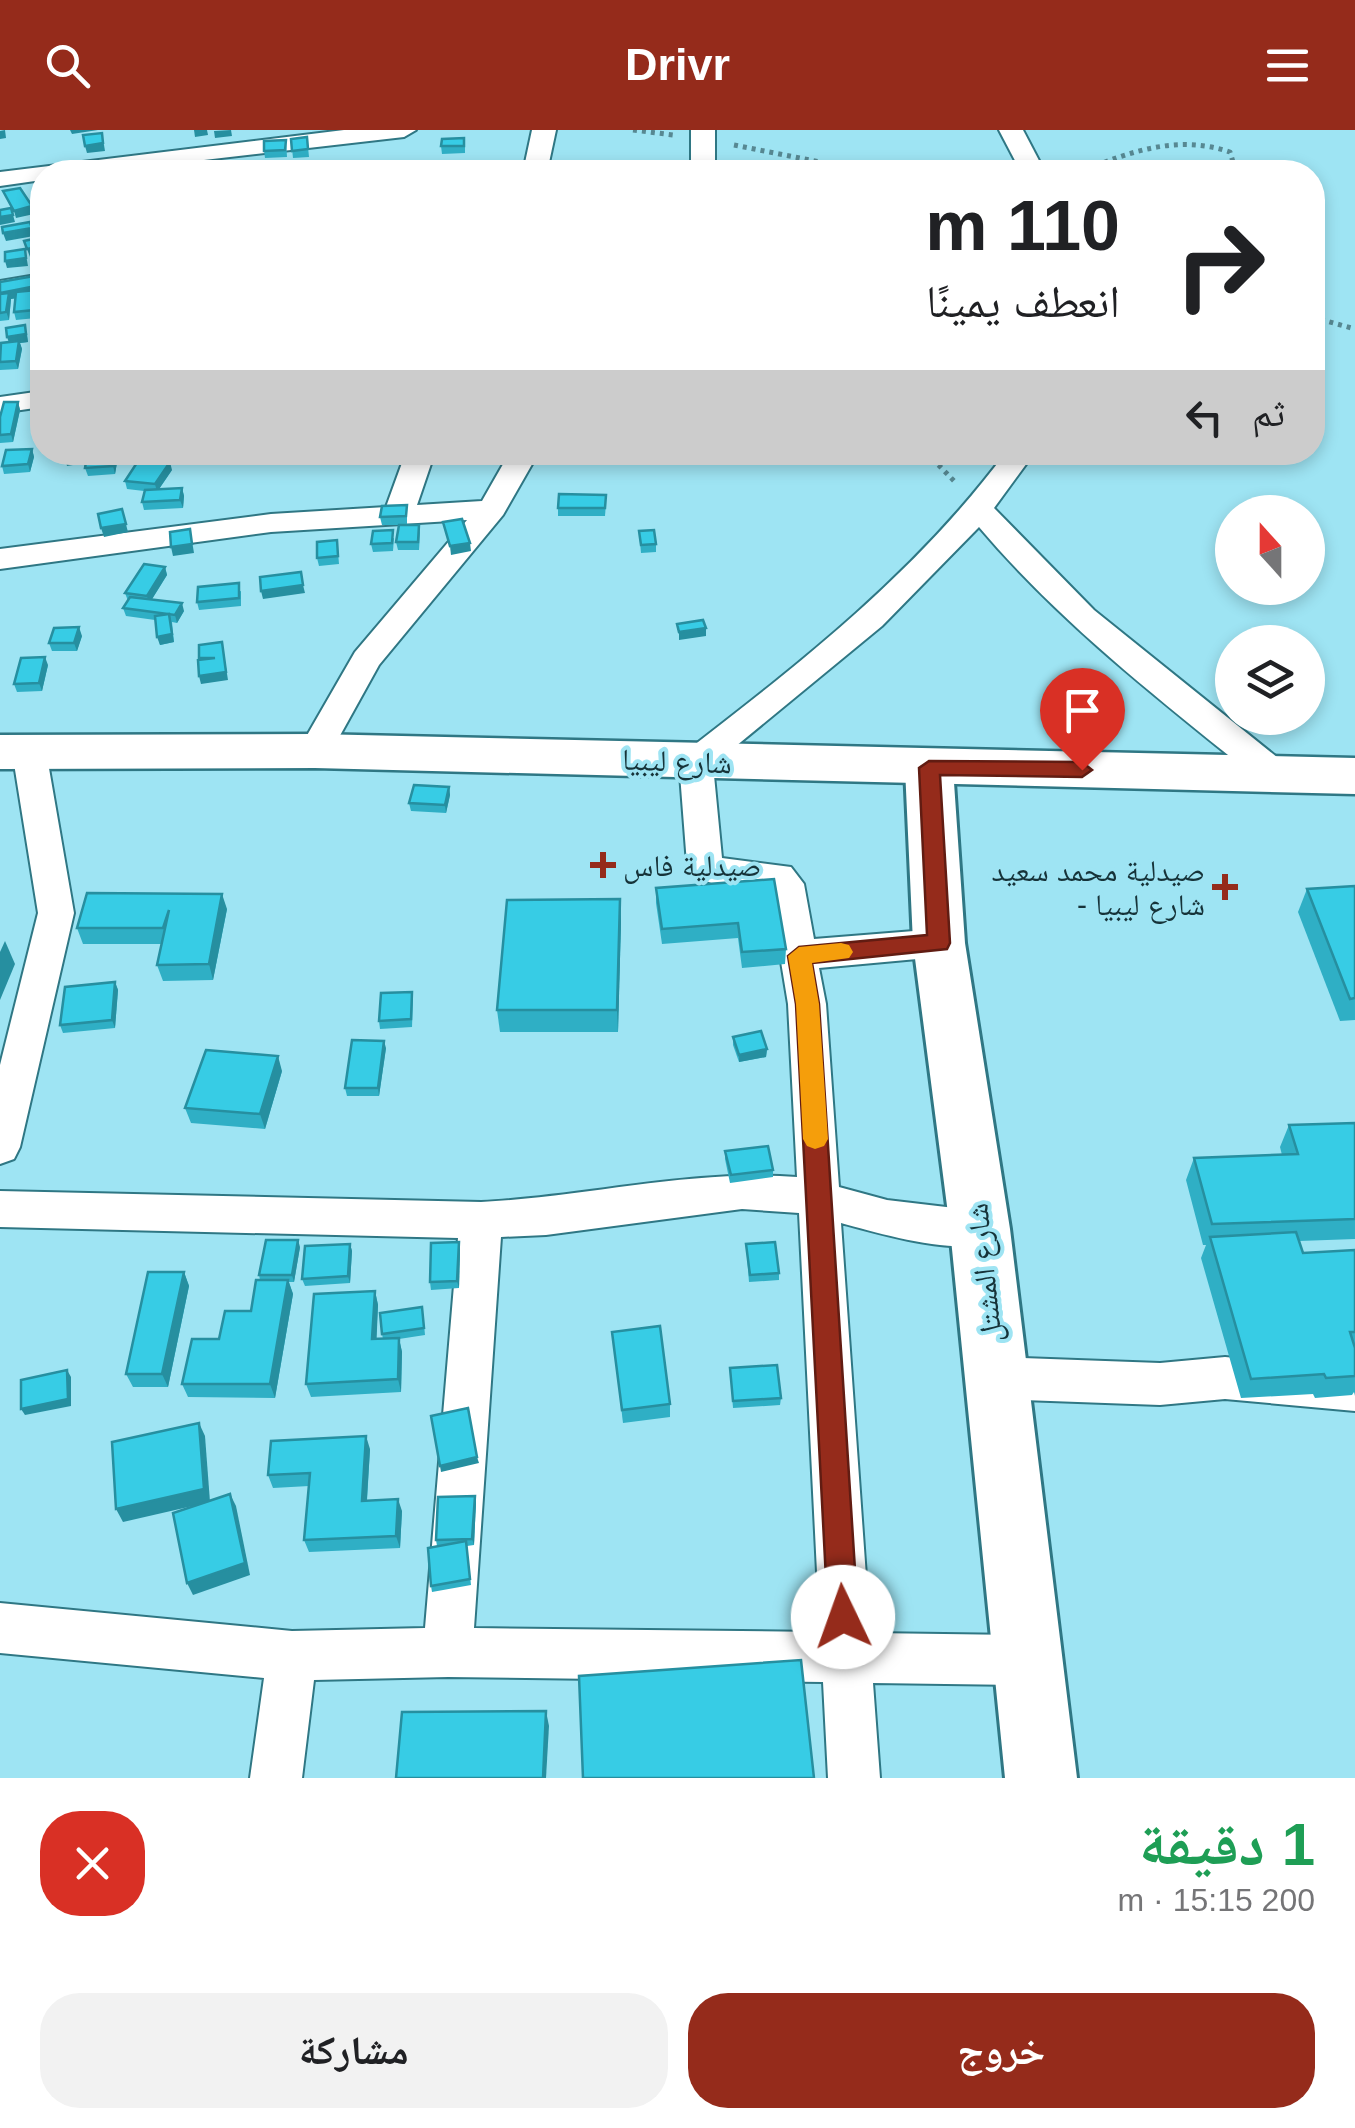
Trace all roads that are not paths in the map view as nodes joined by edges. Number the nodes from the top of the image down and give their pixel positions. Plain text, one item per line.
1 (404, 130) edge
2 (544, 130) edge
3 (1011, 130) edge
4 (704, 135) edge
5 (146, 160) edge
6 (538, 160) edge
7 (703, 160) edge
8 (1027, 160) edge
9 (30, 174) edge
10 (0, 179) edge
11 (30, 284) edge
12 (0, 289) edge
13 (30, 400) edge
14 (0, 405) edge
15 (416, 465) edge
16 (517, 465) edge
17 (1012, 465) edge
18 (492, 509) junction
19 (980, 510) junction
20 (399, 513) junction
21 (0, 559) edge
22 (315, 751) junction
23 (15, 752) edge
24 (696, 761) junction
25 (929, 768) junction
26 (1276, 774) junction
27 (1355, 776) edge
28 (939, 943) junction
29 (799, 956) junction
30 (8, 1094) edge
31 (0, 1147) edge
32 (819, 1200) junction
33 (0, 1208) edge
34 (481, 1220) junction
35 (980, 1229) junction
36 (996, 1378) junction
37 (1355, 1390) edge
38 (0, 1628) edge
39 (448, 1652) junction
40 (845, 1655) junction
41 (292, 1656) junction
42 (1027, 1660) junction
43 (276, 1778) edge
44 (854, 1778) edge
45 (1041, 1778) edge

1 - 5 street
2 - 6 street
3 - 8 street
4 - 7 street
9 - 10 street
11 - 12 street
13 - 14 street
15 - 20 street
16 - 18 street
17 - 19 street
18 - 20 street
18 - 22 street
19 - 24 street
19 - 26 street
20 - 21 street
22 - 23 highway, شارع ليبيا
22 - 24 highway, شارع ليبيا
23 - 30 street
24 - 25 highway, شارع ليبيا
24 - 29 street
25 - 26 highway, شارع ليبيا
25 - 28 street, شارع المشتل
26 - 27 highway, شارع ليبيا
28 - 29 street
28 - 35 street, شارع المشتل
29 - 32 street
30 - 31 street
32 - 34 street
32 - 35 street
32 - 40 street
33 - 34 street
34 - 39 street
35 - 36 street, شارع المشتل
36 - 37 street
36 - 42 street, شارع المشتل
38 - 41 street
39 - 40 street
39 - 41 street
40 - 42 street
40 - 44 street
41 - 43 street
42 - 45 street, شارع المشتل

